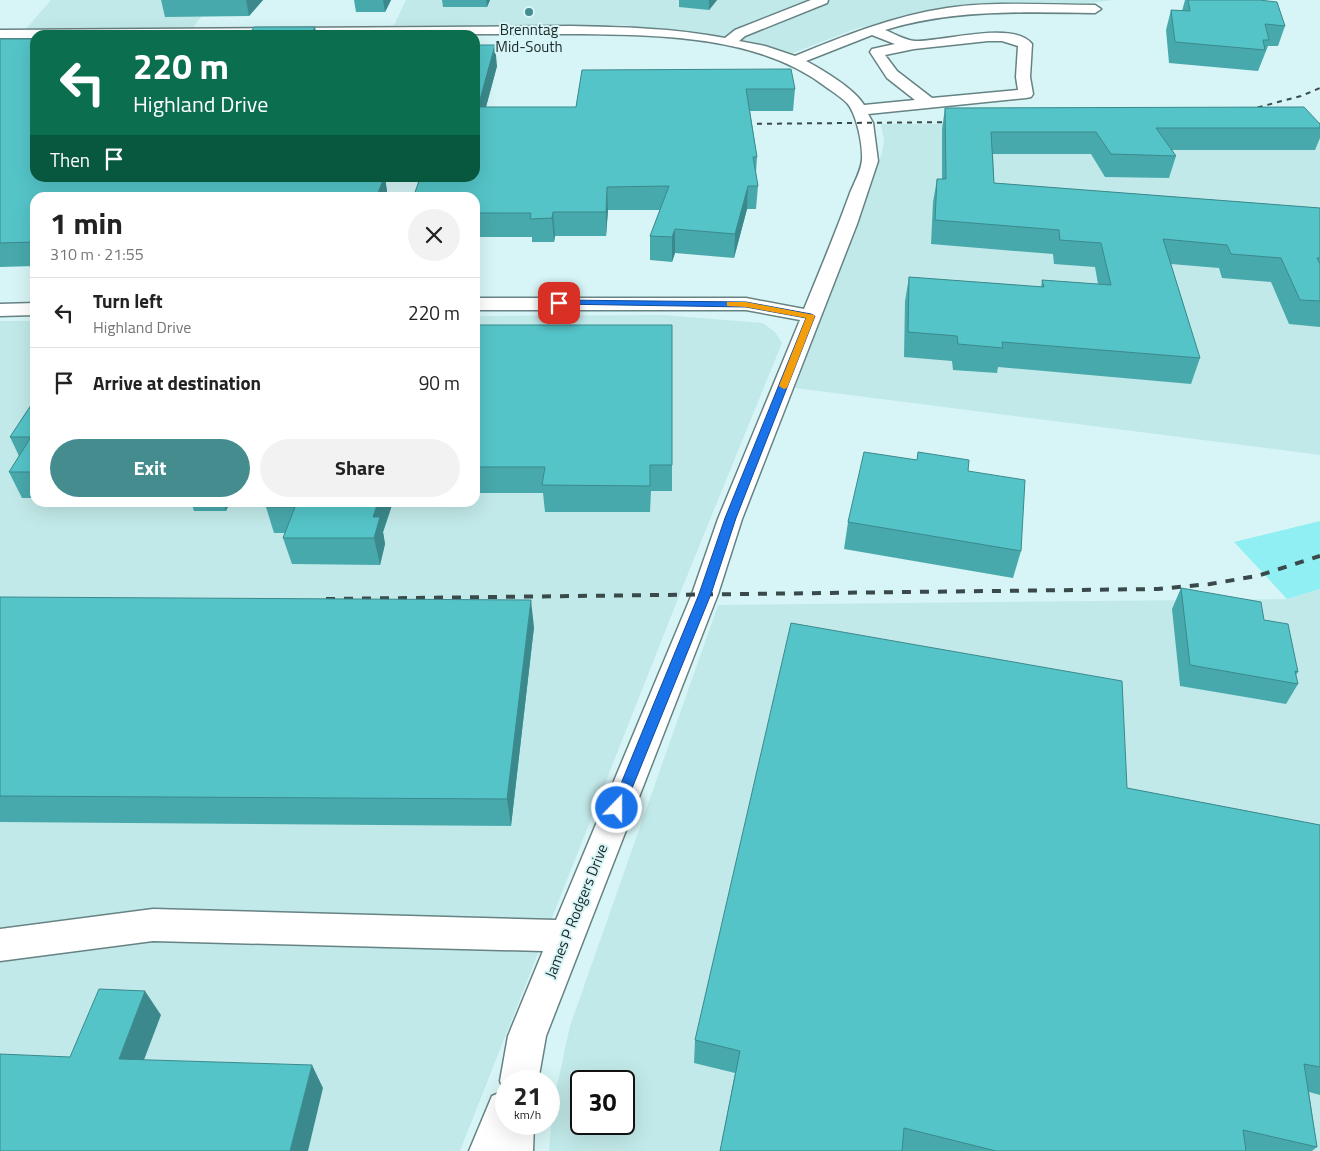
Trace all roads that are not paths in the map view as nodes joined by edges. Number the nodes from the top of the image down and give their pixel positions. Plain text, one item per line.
1 (822, 0) edge
2 (1095, 9) dead end
3 (480, 31) edge
4 (874, 31) junction
5 (0, 34) edge
6 (30, 34) edge
7 (728, 42) junction
8 (914, 45) junction
9 (795, 61) junction
10 (928, 103) junction
11 (858, 110) junction
12 (480, 304) edge
13 (30, 309) edge
14 (0, 310) edge
15 (811, 316) junction
16 (566, 936) junction
17 (0, 945) edge
18 (519, 1070) edge
19 (496, 1135) edge
20 (514, 1135) edge
21 (489, 1151) edge
22 (513, 1151) edge

1 - 7 street
2 - 4 street
3 - 7 street, James P Rodgers Drive
4 - 8 street
4 - 9 street
5 - 6 street, James P Rodgers Drive
7 - 9 street, James P Rodgers Drive
8 - 10 street
8 - 10 street
9 - 11 street, James P Rodgers Drive
10 - 11 street
11 - 15 street, James P Rodgers Drive
12 - 15 street
13 - 14 street
15 - 16 street, James P Rodgers Drive
16 - 17 street
16 - 18 street, James P Rodgers Drive
19 - 21 street, James P Rodgers Drive
20 - 22 street

